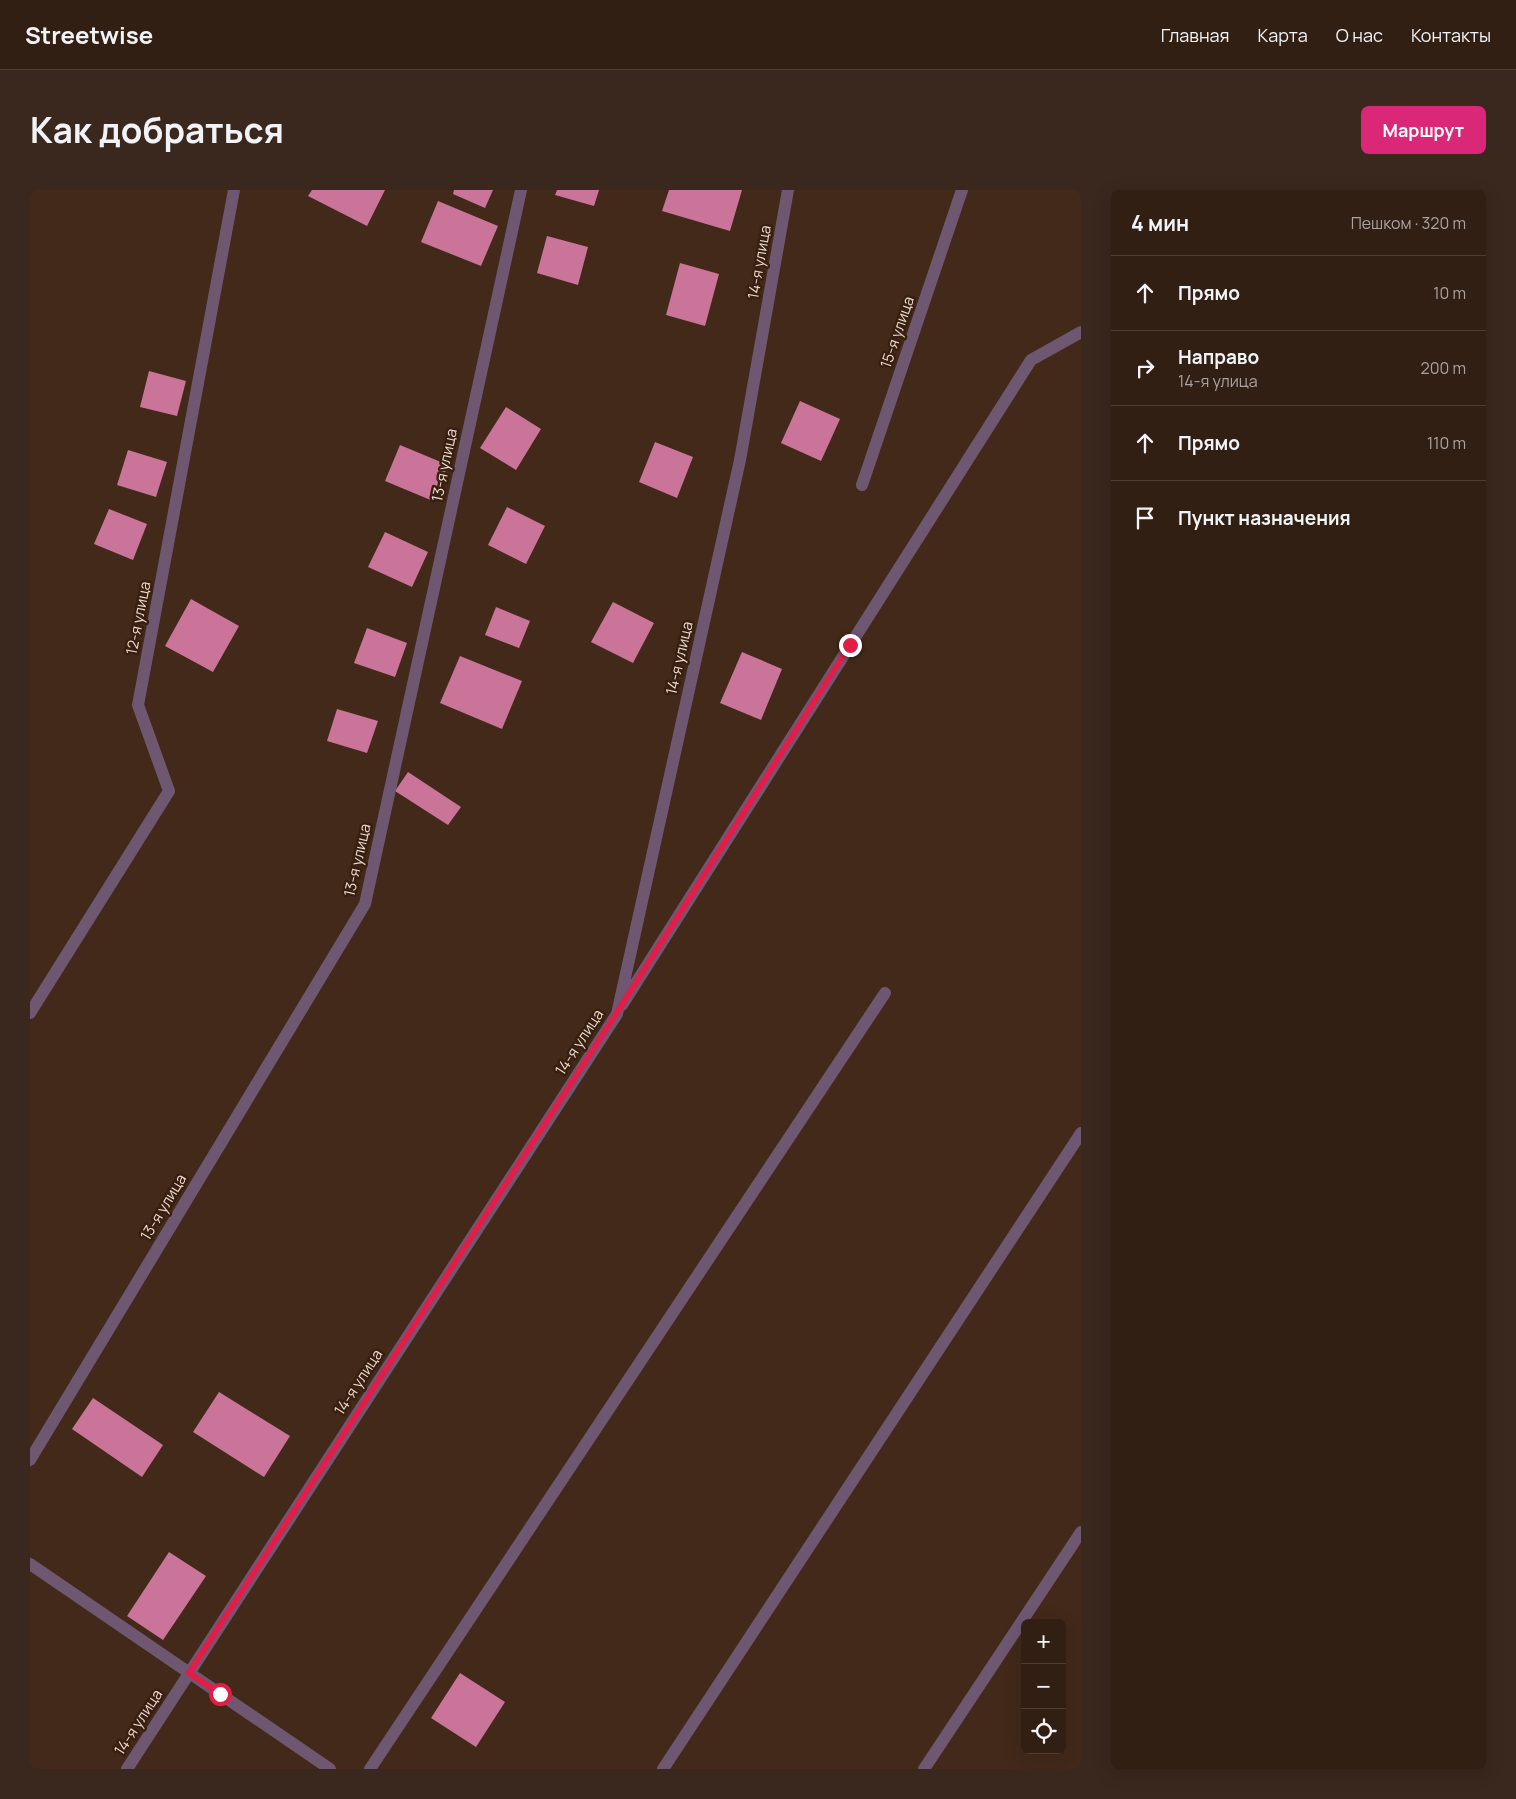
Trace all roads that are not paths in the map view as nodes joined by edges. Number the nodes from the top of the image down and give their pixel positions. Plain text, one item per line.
1 (234, 190) edge
2 (521, 190) edge
3 (788, 190) edge
4 (962, 190) edge
5 (1081, 332) edge
6 (862, 485) dead end
7 (885, 993) dead end
8 (30, 1013) edge
9 (616, 1014) junction
10 (1081, 1134) edge
11 (30, 1460) edge
12 (1081, 1532) edge
13 (30, 1564) edge
14 (189, 1673) junction
15 (127, 1769) edge
16 (330, 1769) edge
17 (370, 1769) edge
18 (663, 1769) edge
19 (924, 1769) edge

1 - 8 street, 12-я улица
2 - 11 street, 13-я улица
3 - 9 street, 14-я улица
4 - 6 street, 15-я улица
5 - 9 street
7 - 17 street
9 - 14 street, 14-я улица
10 - 18 street
12 - 19 street
13 - 14 street
14 - 15 street, 14-я улица
14 - 16 street

